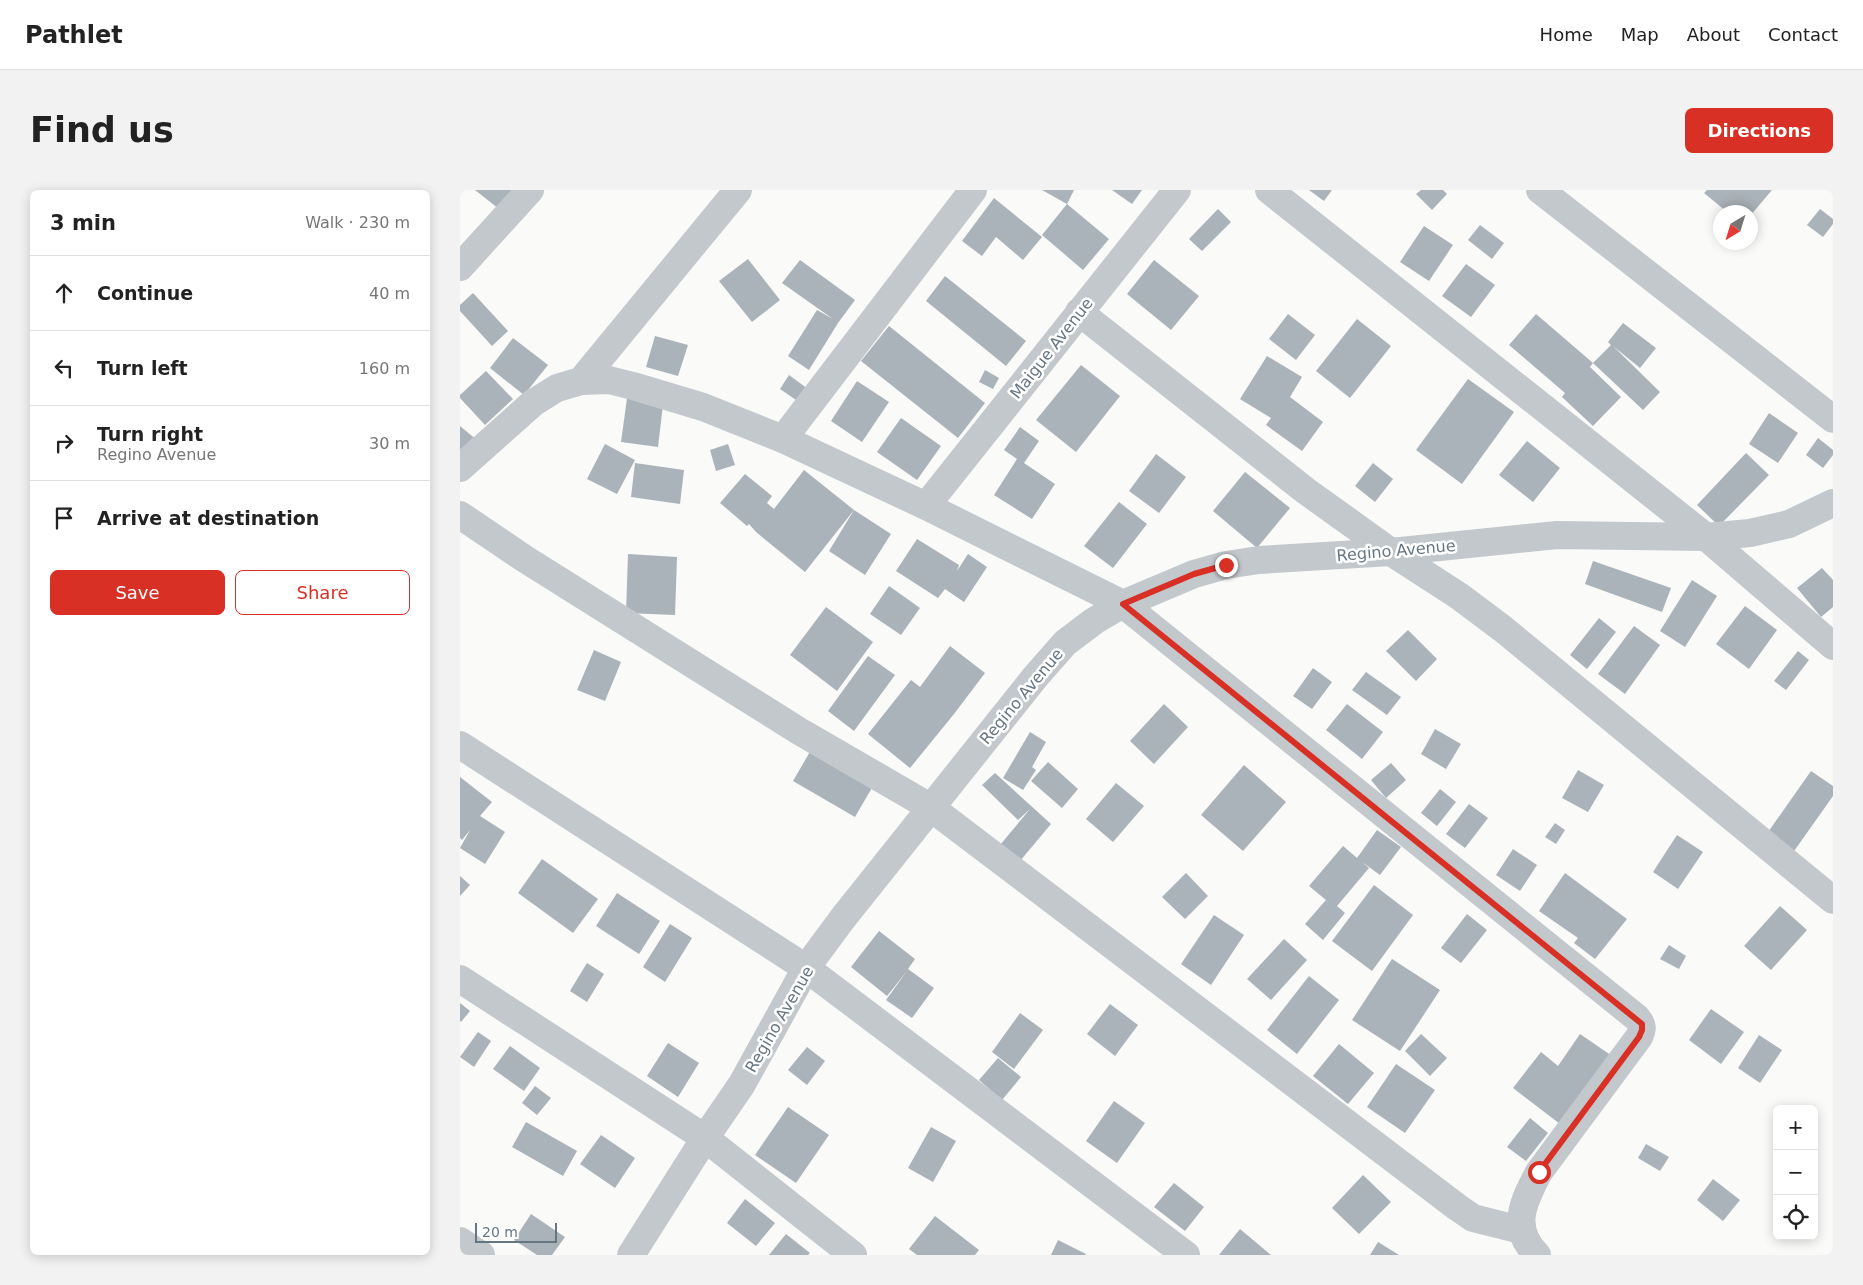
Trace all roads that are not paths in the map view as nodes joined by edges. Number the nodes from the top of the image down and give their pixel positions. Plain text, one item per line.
1 (530, 190) edge
2 (738, 190) edge
3 (973, 190) edge
4 (1177, 190) edge
5 (1269, 190) edge
6 (1540, 190) edge
7 (460, 267) edge
8 (1079, 312) junction
9 (580, 381) junction
10 (1833, 419) edge
11 (784, 439) junction
12 (460, 468) edge
13 (1833, 503) edge
14 (926, 506) junction
15 (460, 515) edge
16 (1706, 537) junction
17 (1391, 552) junction
18 (1123, 604) junction
19 (1833, 646) edge
20 (460, 745) edge
21 (930, 807) junction
22 (1833, 900) edge
23 (806, 968) junction
24 (460, 978) edge
25 (705, 1138) junction
26 (1521, 1230) junction
27 (460, 1241) edge
28 (480, 1255) edge
29 (631, 1255) edge
30 (853, 1255) edge
31 (1186, 1255) edge
32 (1537, 1255) edge

1 - 7 street
2 - 9 street
3 - 11 street
4 - 8 street, Maigue Avenue
5 - 16 street
6 - 10 street
8 - 14 street, Maigue Avenue
8 - 17 street
9 - 11 street
9 - 12 street
11 - 14 street
13 - 16 street, Regino Avenue
14 - 18 street
15 - 21 street
16 - 17 street, Regino Avenue
16 - 19 street
17 - 18 street, Regino Avenue
17 - 22 street
18 - 21 street, Regino Avenue
18 - 26 street
20 - 23 street
21 - 23 street, Regino Avenue
21 - 26 street
23 - 25 street, Regino Avenue
23 - 31 street
24 - 25 street
25 - 29 street, Regino Avenue
25 - 30 street
26 - 32 street
27 - 28 street

